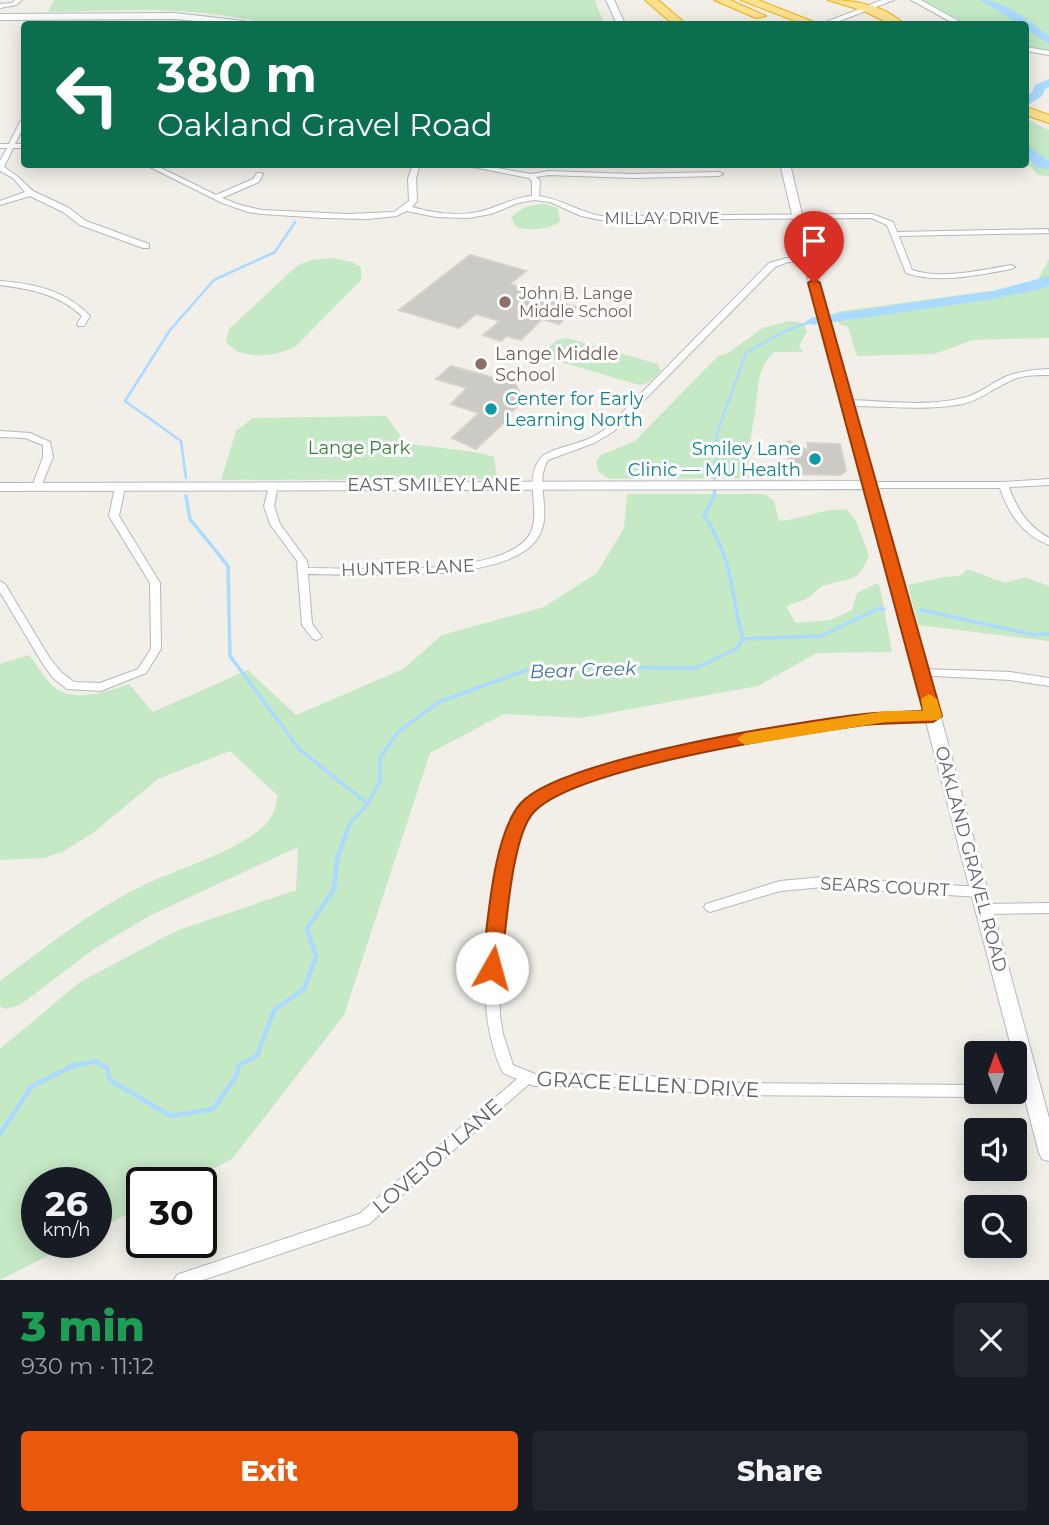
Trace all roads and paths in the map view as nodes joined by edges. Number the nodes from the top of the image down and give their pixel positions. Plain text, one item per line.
1 (19, 0) edge
2 (610, 0) edge
3 (651, 0) edge
4 (720, 0) edge
5 (747, 0) edge
6 (834, 0) edge
7 (890, 0) edge
8 (915, 0) edge
9 (0, 6) edge
10 (868, 8) junction
11 (0, 17) edge
12 (203, 21) edge
13 (620, 21) edge
14 (676, 21) edge
15 (775, 21) edge
16 (805, 21) edge
17 (834, 21) edge
18 (892, 21) edge
19 (954, 21) edge
20 (1029, 50) edge
21 (1049, 53) edge
22 (1029, 101) edge
23 (1048, 111) edge
24 (1029, 112) edge
25 (21, 126) edge
26 (0, 146) edge
27 (10, 146) junction
28 (21, 146) edge
29 (156, 168) edge
30 (416, 168) edge
31 (484, 168) edge
32 (786, 168) edge
33 (259, 174) dead end
34 (719, 174) dead end
35 (531, 176) junction
36 (30, 193) junction
37 (218, 197) junction
38 (535, 198) junction
39 (0, 204) edge
40 (406, 208) junction
41 (800, 217) junction
42 (1048, 232) edge
43 (894, 234) junction
44 (146, 246) dead end
45 (808, 260) junction
46 (1011, 267) dead end
47 (0, 283) edge
48 (81, 324) dead end
49 (1049, 372) edge
50 (849, 403) junction
51 (0, 434) edge
52 (1049, 482) edge
53 (273, 485) junction
54 (538, 485) junction
55 (869, 485) junction
56 (1004, 485) junction
57 (37, 486) junction
58 (120, 486) junction
59 (0, 487) edge
60 (1049, 542) edge
61 (303, 571) junction
62 (0, 584) edge
63 (317, 637) dead end
64 (922, 673) junction
65 (1049, 682) edge
66 (933, 716) junction
67 (979, 892) junction
68 (710, 907) dead end
69 (1049, 908) edge
70 (983, 909) junction
71 (527, 1078) junction
72 (1027, 1090) edge
73 (1032, 1090) junction
74 (964, 1091) edge
75 (1049, 1153) edge
76 (182, 1280) edge

1 - 9 street
2 - 13 street
3 - 14 highway
4 - 15 highway
5 - 16 highway
6 - 10 highway
7 - 10 main road
8 - 19 street
10 - 17 main road
10 - 18 highway
11 - 12 main road
20 - 21 street
22 - 23 highway
23 - 24 highway
25 - 27 street
26 - 27 street
27 - 28 street
27 - 36 street
29 - 37 street
30 - 40 street
31 - 35 street
32 - 41 street, OAKLAND GRAVEL ROAD
33 - 37 street
34 - 35 street
35 - 38 street
36 - 39 street
36 - 44 street
37 - 40 street
38 - 40 street, MILLAY DRIVE
38 - 41 street, MILLAY DRIVE
41 - 43 street, MILLAY DRIVE
41 - 45 street, OAKLAND GRAVEL ROAD
42 - 43 street
43 - 46 street
45 - 50 street, OAKLAND GRAVEL ROAD
45 - 54 street
47 - 48 street
49 - 50 street
50 - 55 street, OAKLAND GRAVEL ROAD
51 - 57 street
52 - 56 street
53 - 54 street, EAST SMILEY LANE
53 - 58 street, EAST SMILEY LANE
53 - 61 street
54 - 55 street, EAST SMILEY LANE
54 - 61 street, HUNTER LANE
55 - 56 street
55 - 64 street, OAKLAND GRAVEL ROAD
56 - 60 street
57 - 58 street, EAST SMILEY LANE
57 - 59 street, EAST SMILEY LANE
58 - 62 street
61 - 63 street
64 - 65 street
64 - 66 street, OAKLAND GRAVEL ROAD
66 - 67 street, OAKLAND GRAVEL ROAD
66 - 71 street, GRACE ELLEN DRIVE
67 - 68 street, SEARS COURT
67 - 70 street, OAKLAND GRAVEL ROAD
69 - 70 street
70 - 73 street, OAKLAND GRAVEL ROAD
71 - 74 street, GRACE ELLEN DRIVE
71 - 76 street, LOVEJOY LANE
72 - 73 street
73 - 75 street, OAKLAND GRAVEL ROAD

